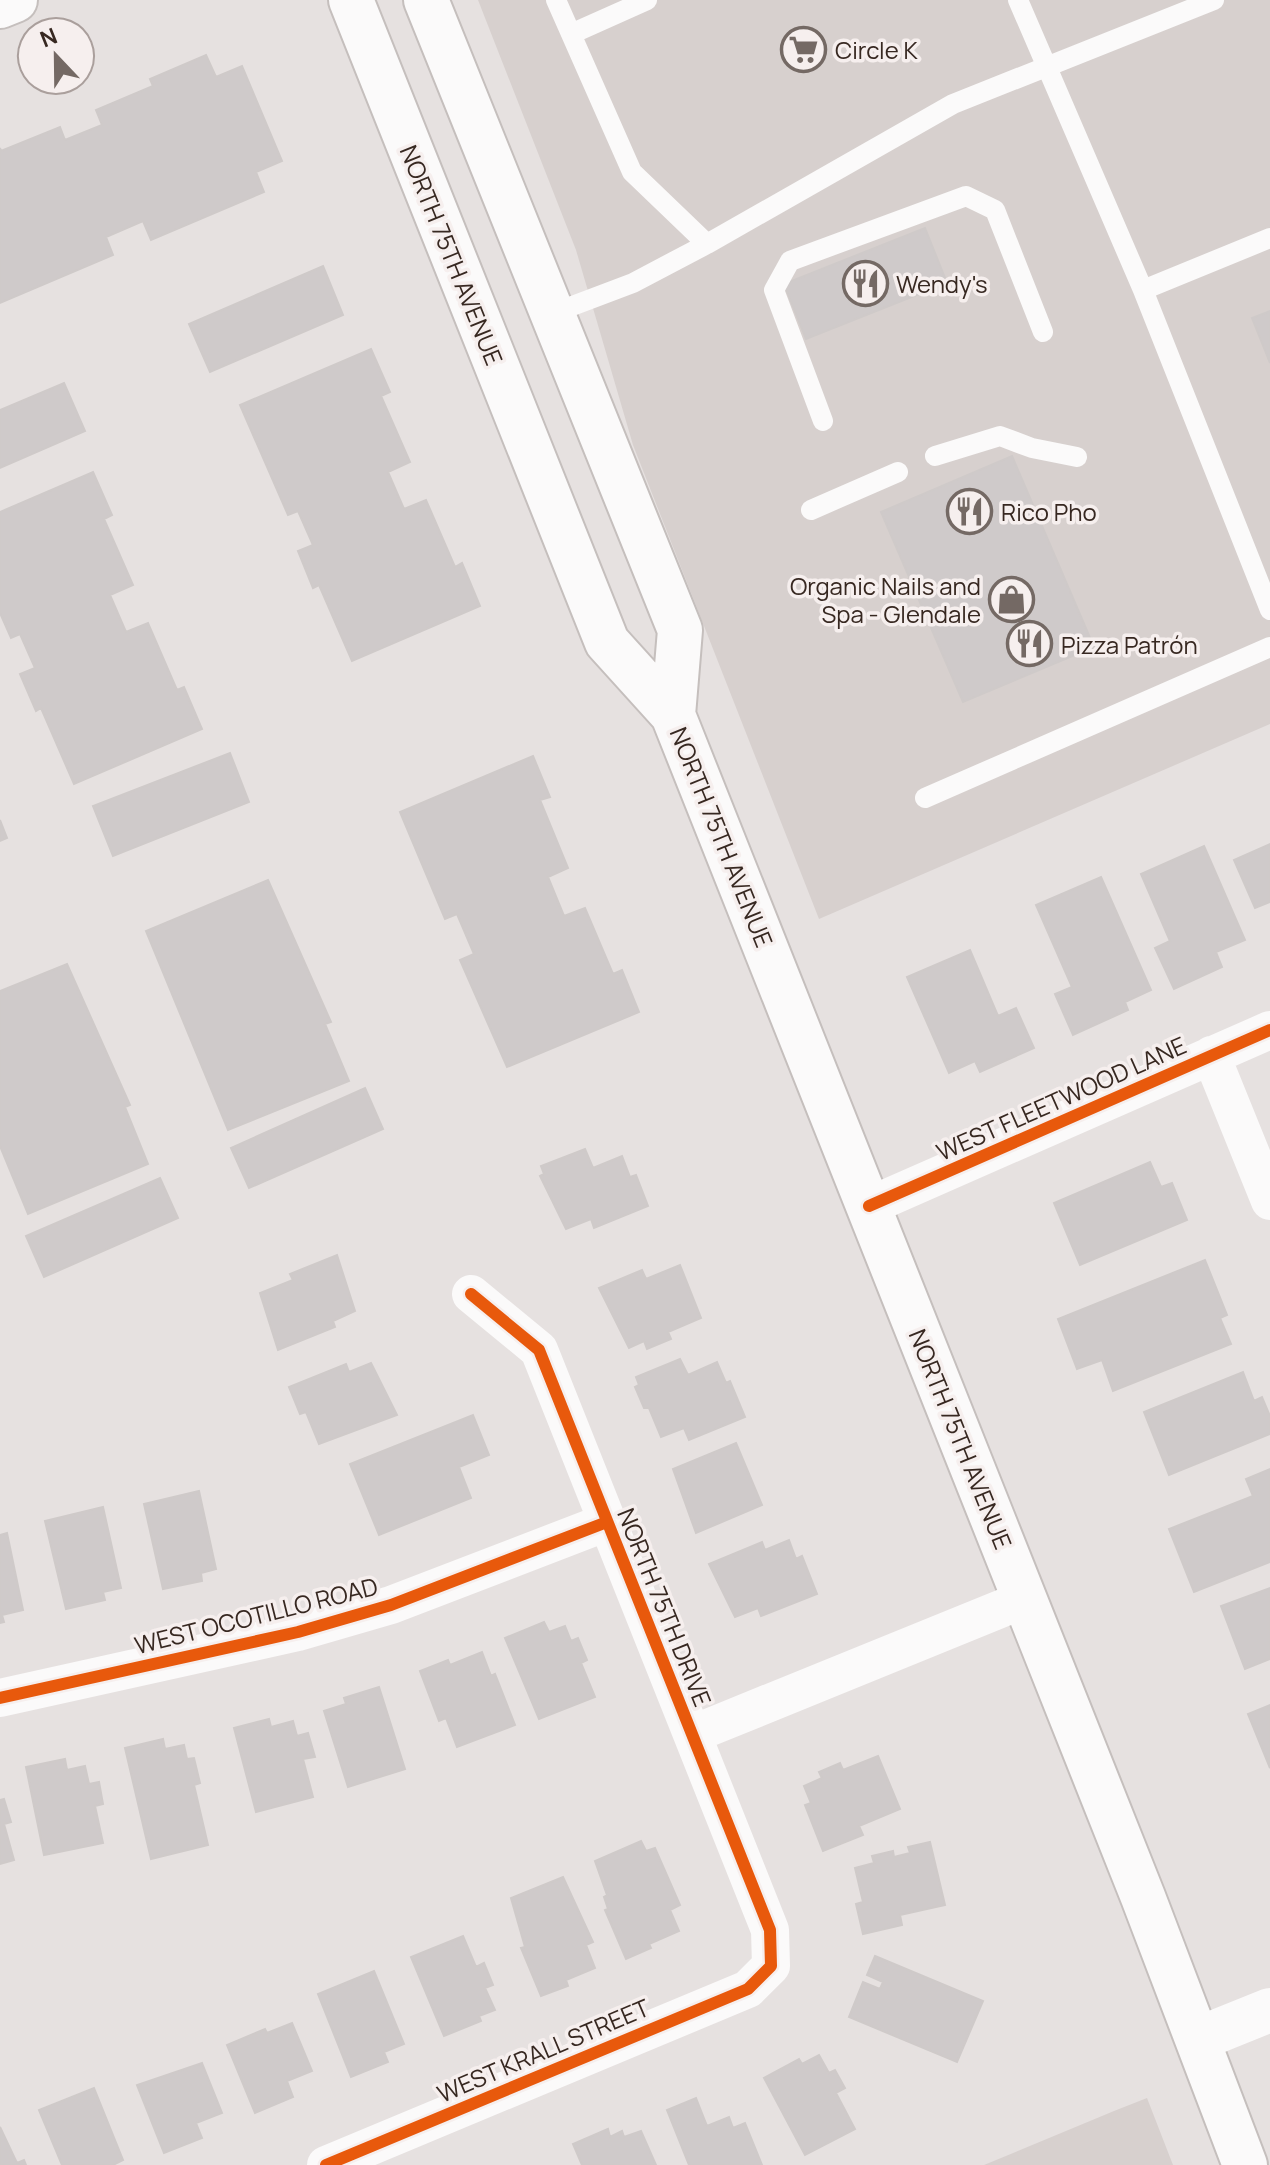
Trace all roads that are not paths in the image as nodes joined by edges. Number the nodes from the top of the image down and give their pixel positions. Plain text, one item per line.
1 (15, 0) edge
2 (351, 0) edge
3 (426, 0) edge
4 (556, 0) edge
5 (647, 0) edge
6 (1018, 0) edge
7 (1214, 0) edge
8 (619, 5) edge
9 (0, 6) edge
10 (571, 34) junction
11 (1046, 65) junction
12 (1270, 238) edge
13 (707, 244) junction
14 (1143, 290) junction
15 (551, 314) junction
16 (1043, 332) dead end
17 (823, 421) dead end
18 (935, 456) dead end
19 (1077, 457) dead end
20 (898, 472) dead end
21 (811, 510) dead end
22 (1270, 610) edge
23 (1270, 647) edge
24 (673, 715) junction
25 (925, 798) dead end
26 (1270, 1030) edge
27 (1211, 1055) junction
28 (1270, 1201) edge
29 (869, 1206) junction
30 (471, 1294) dead end
31 (607, 1522) junction
32 (1025, 1599) junction
33 (0, 1698) edge
34 (693, 1734) junction
35 (771, 1966) joint
36 (1270, 2010) edge
37 (1198, 2039) junction
38 (326, 2165) edge
39 (1245, 2165) edge

1 - 9 main road
2 - 24 main road, NORTH 75TH AVENUE
3 - 15 main road, NORTH 75TH AVENUE
4 - 10 lane
5 - 8 lane
6 - 11 lane
7 - 11 lane
8 - 10 lane
10 - 13 lane
11 - 13 lane
11 - 14 lane
12 - 14 lane
13 - 15 lane
14 - 22 lane
15 - 24 main road, NORTH 75TH AVENUE
16 - 17 lane
18 - 19 lane
20 - 21 lane
23 - 25 lane
24 - 29 main road, NORTH 75TH AVENUE
26 - 27 street, WEST FLEETWOOD LANE
27 - 28 street
27 - 29 street, WEST FLEETWOOD LANE
29 - 32 main road, NORTH 75TH AVENUE
30 - 31 street, NORTH 75TH DRIVE
31 - 33 street, WEST OCOTILLO ROAD
31 - 34 street, NORTH 75TH DRIVE
32 - 34 street
32 - 37 main road, NORTH 75TH AVENUE
34 - 35 street, NORTH 75TH DRIVE
35 - 38 street, WEST KRALL STREET
36 - 37 main road
37 - 39 main road, NORTH 75TH AVENUE

